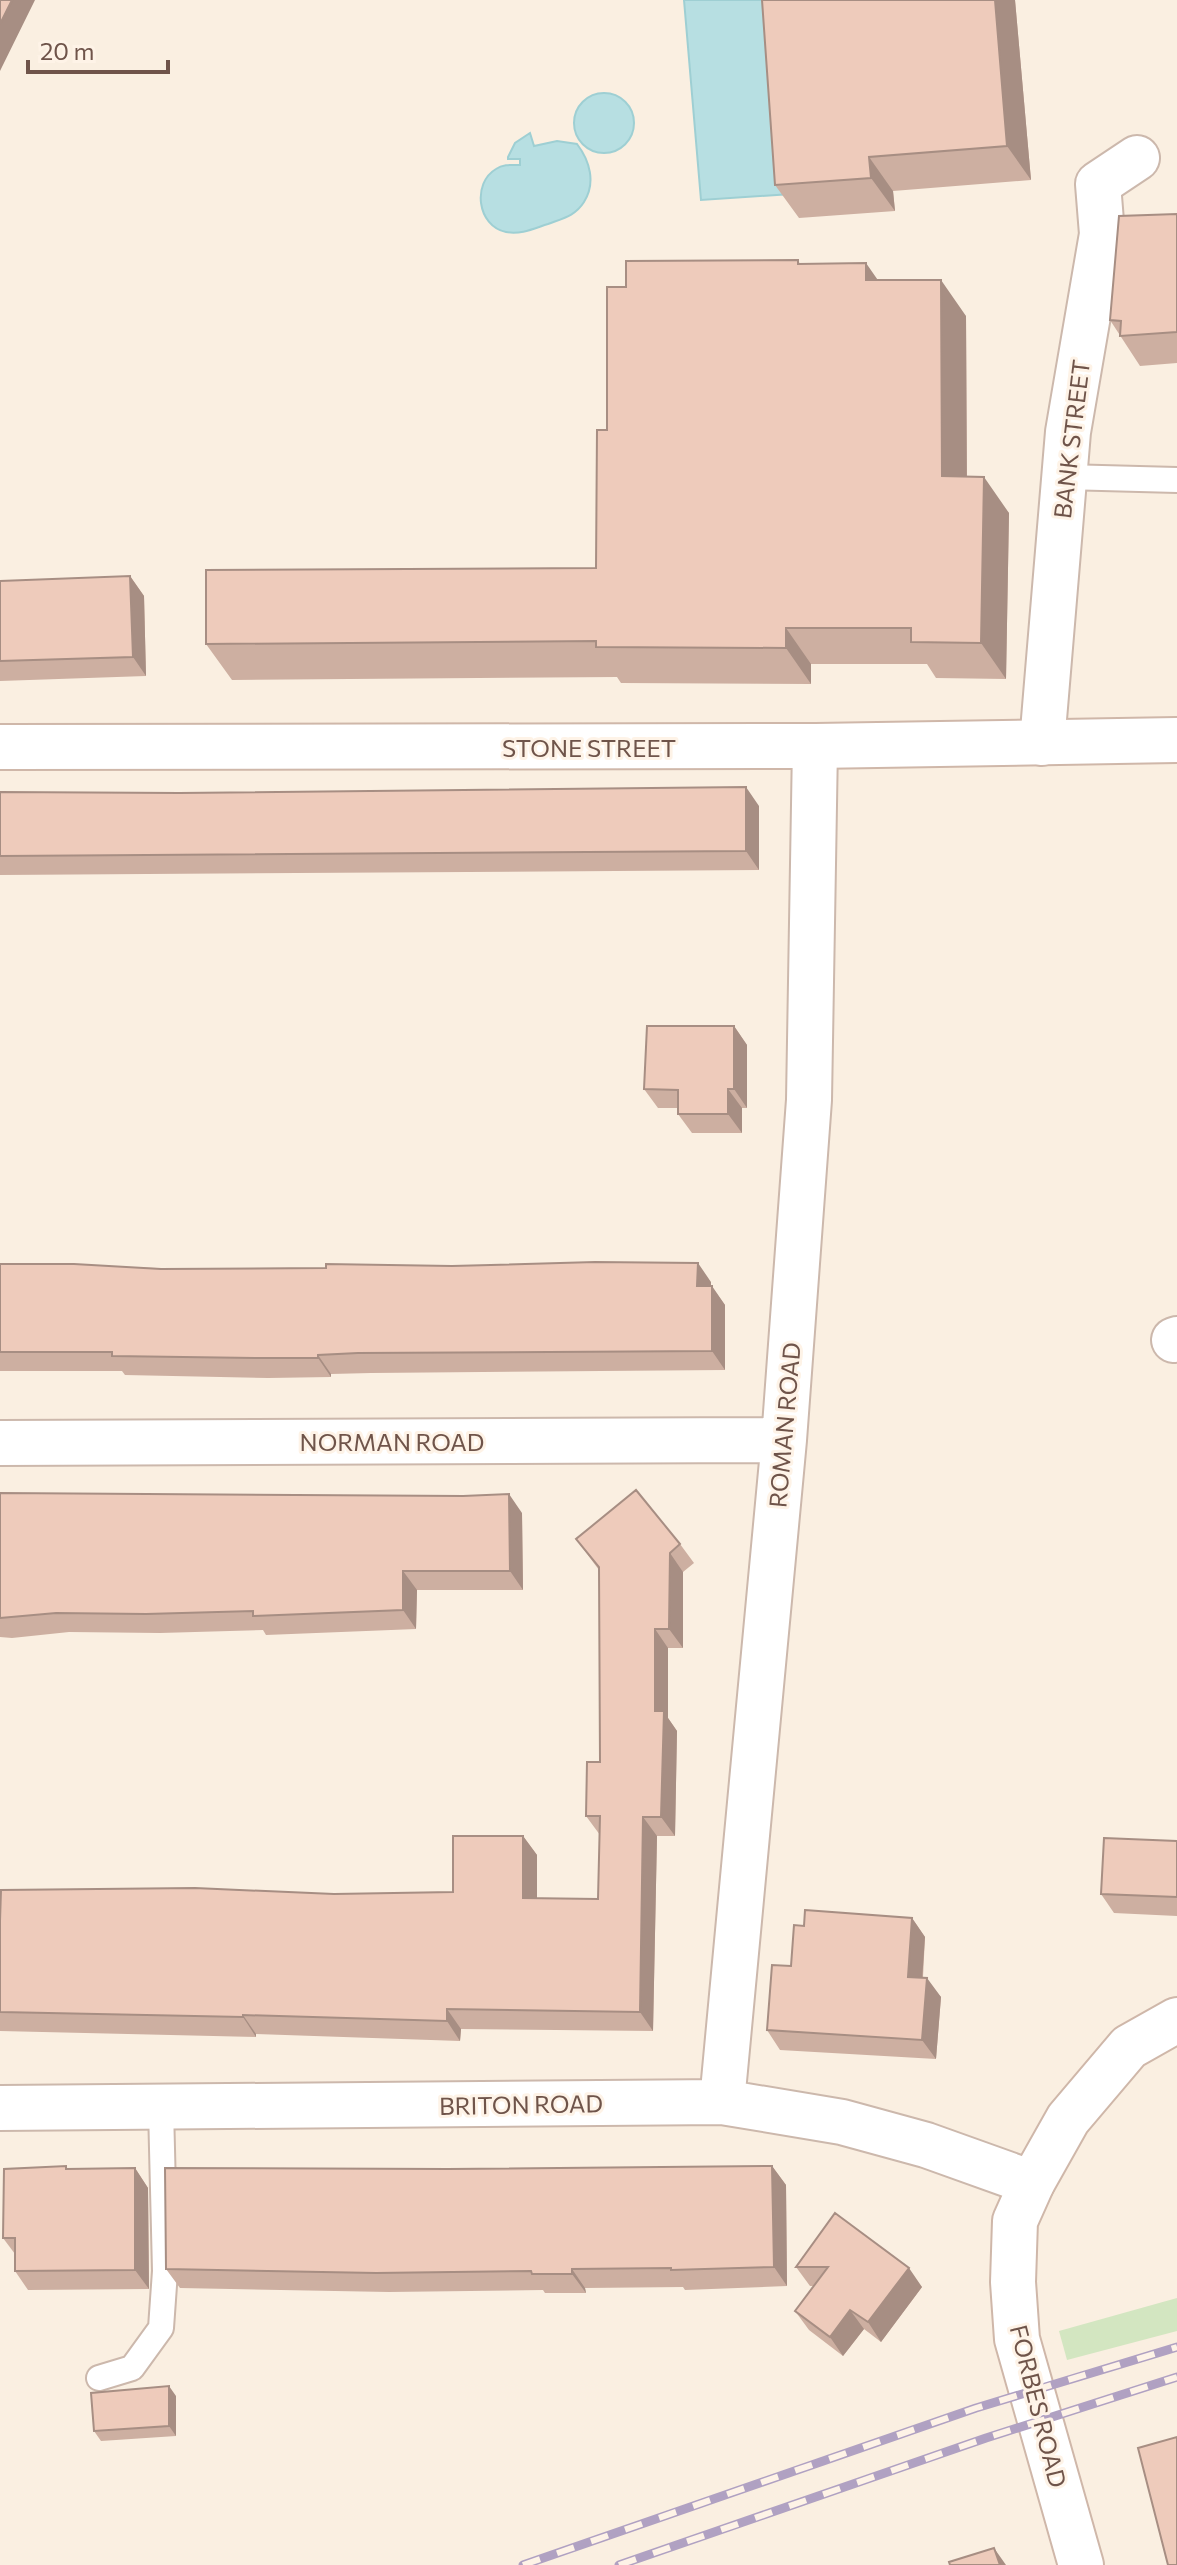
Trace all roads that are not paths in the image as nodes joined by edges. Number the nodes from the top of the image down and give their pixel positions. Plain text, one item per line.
1 (1137, 158) dead end
2 (1064, 477) junction
3 (1177, 480) edge
4 (1177, 740) edge
5 (1042, 743) junction
6 (815, 746) junction
7 (0, 747) edge
8 (784, 1440) junction
9 (0, 1443) edge
10 (1177, 2020) edge
11 (722, 2102) junction
12 (0, 2108) edge
13 (161, 2108) junction
14 (1032, 2183) junction
15 (99, 2378) dead end
16 (1081, 2565) edge

1 - 2 street, BANK STREET
2 - 3 lane
2 - 5 street, BANK STREET
4 - 5 street, STONE STREET
5 - 6 street, STONE STREET
6 - 7 street, STONE STREET
6 - 8 street, ROMAN ROAD
8 - 9 street, NORMAN ROAD
8 - 11 street, ROMAN ROAD
10 - 14 street, FORBES ROAD
11 - 13 street, BRITON ROAD
11 - 14 street, BRITON ROAD
12 - 13 street, BRITON ROAD
13 - 15 lane
14 - 16 street, FORBES ROAD

